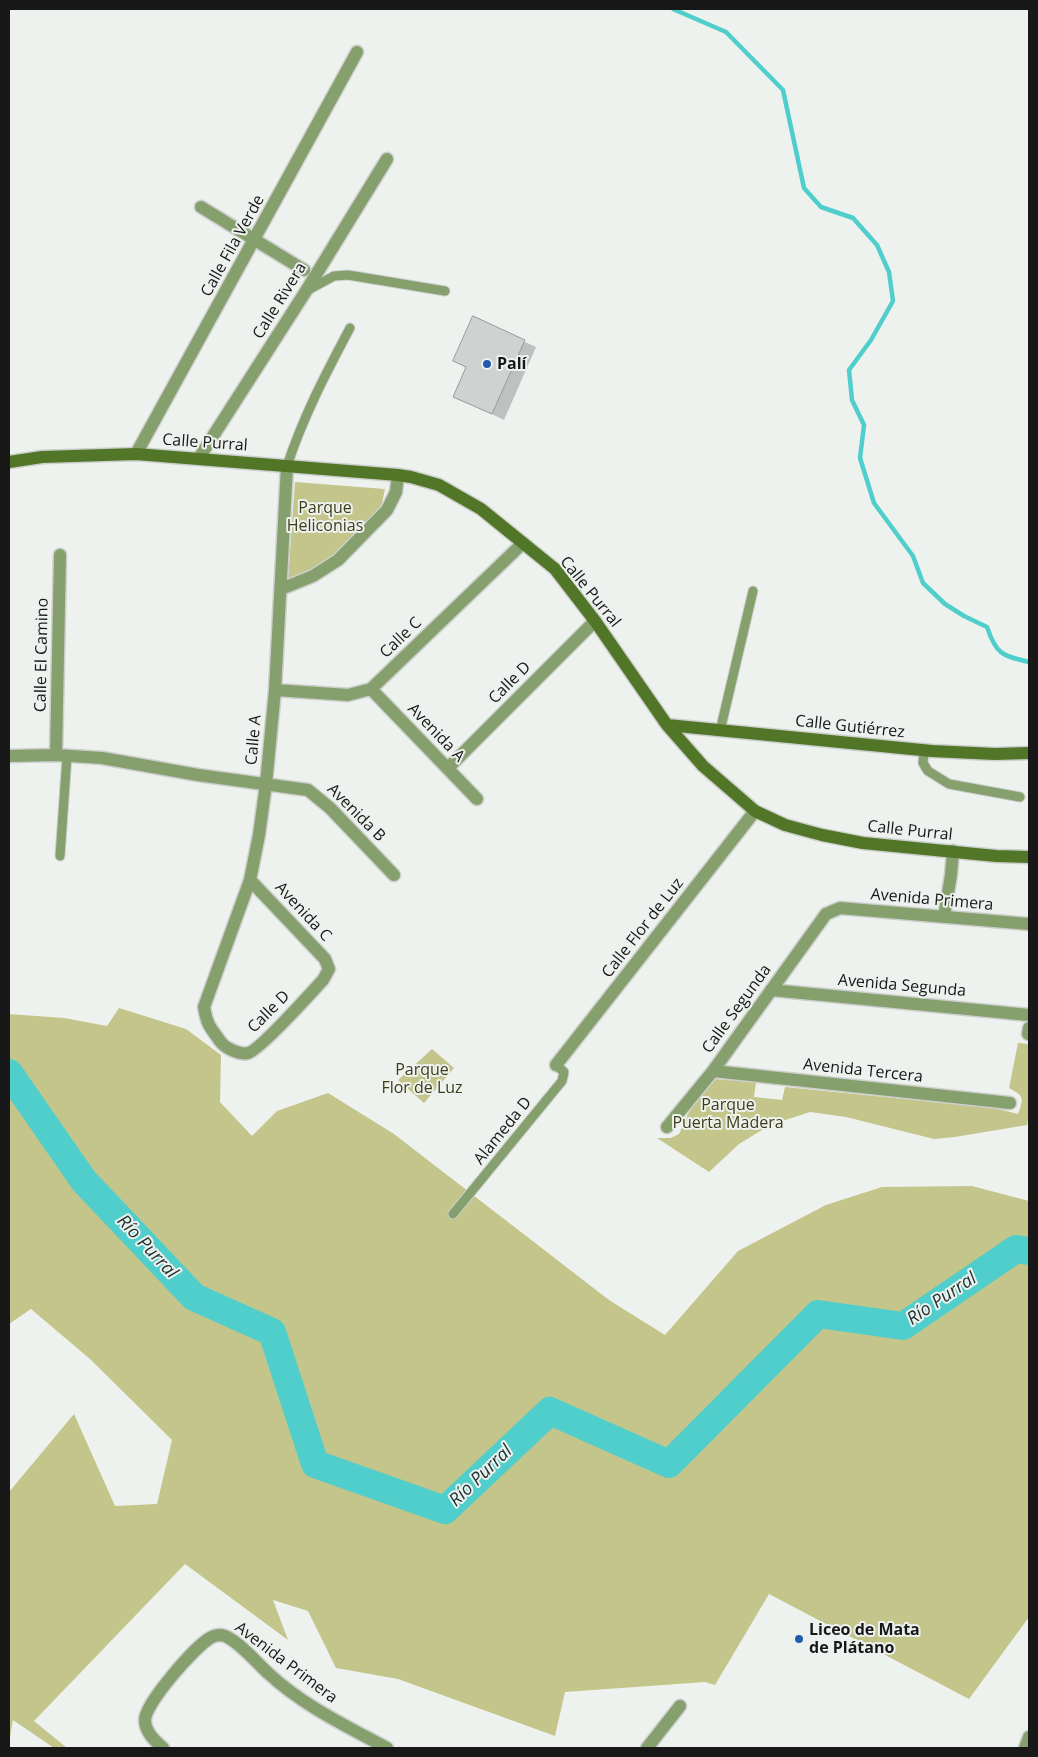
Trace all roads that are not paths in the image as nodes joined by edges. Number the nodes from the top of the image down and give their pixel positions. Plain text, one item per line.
1 (356, 52) dead end
2 (387, 159) dead end
3 (201, 207) dead end
4 (254, 240) junction
5 (304, 270) dead end
6 (446, 290) dead end
7 (306, 291) junction
8 (350, 328) dead end
9 (136, 454) junction
10 (199, 458) junction
11 (9, 462) edge
12 (288, 466) junction
13 (398, 475) junction
14 (523, 543) junction
15 (60, 555) dead end
16 (281, 589) junction
17 (752, 591) dead end
18 (595, 621) junction
19 (371, 689) junction
20 (274, 690) junction
21 (667, 725) junction
22 (720, 731) junction
23 (924, 750) junction
24 (1029, 753) edge
25 (9, 756) edge
26 (61, 756) junction
27 (448, 768) junction
28 (266, 784) junction
29 (1020, 797) dead end
30 (477, 799) dead end
31 (755, 811) junction
32 (953, 851) junction
33 (60, 856) dead end
34 (1029, 857) edge
35 (394, 875) dead end
36 (250, 880) junction
37 (832, 910) joint
38 (944, 917) junction
39 (1029, 924) edge
40 (329, 969) joint
41 (771, 990) junction
42 (1029, 1015) edge
43 (249, 1053) joint
44 (556, 1065) joint
45 (712, 1071) junction
46 (1010, 1102) dead end
47 (667, 1127) dead end
48 (453, 1214) dead end
49 (680, 1706) dead end
50 (1029, 1737) edge
51 (163, 1748) edge
52 (387, 1748) edge
53 (647, 1748) edge
54 (1025, 1748) edge

1 - 4 street, Calle Fila Verde
2 - 7 street, Calle Rivera
3 - 4 street
4 - 5 street
4 - 9 street, Calle Fila Verde
6 - 7 lane
7 - 10 street, Calle Rivera
8 - 12 lane
9 - 10 street, Calle Purral
9 - 11 street, Calle Purral
10 - 12 street, Calle Purral
12 - 13 street, Calle Purral
12 - 16 street, Calle A
13 - 14 street, Calle Purral
13 - 16 street
14 - 18 street, Calle Purral
14 - 19 street, Calle C
15 - 26 street, Calle El Camino
16 - 20 street, Calle A
17 - 22 lane
18 - 21 street, Calle Purral
18 - 27 street, Calle D
19 - 20 street
19 - 27 street, Avenida A
20 - 28 street, Calle A
21 - 22 street, Calle Gutiérrez
21 - 31 street, Calle Purral
22 - 23 street, Calle Gutiérrez
23 - 24 street, Calle Gutiérrez
23 - 29 lane
25 - 26 street, Avenida B
26 - 28 street, Avenida B
26 - 33 lane
27 - 30 street, Avenida A
28 - 35 street, Avenida B
28 - 36 street, Calle A
31 - 32 street, Calle Purral
31 - 44 street, Calle Flor de Luz
32 - 34 street, Calle Purral
32 - 38 street
36 - 40 street, Avenida C
36 - 43 street, Calle A
37 - 38 street, Avenida Primera
37 - 41 street, Calle Segunda
38 - 39 street, Avenida Primera
40 - 43 street, Calle D
41 - 42 street, Avenida Segunda
41 - 45 street, Calle Segunda
44 - 48 lane, Alameda D
45 - 46 street, Avenida Tercera
45 - 47 street, Calle Segunda
49 - 53 street
50 - 54 street
51 - 52 street, Avenida Primera

